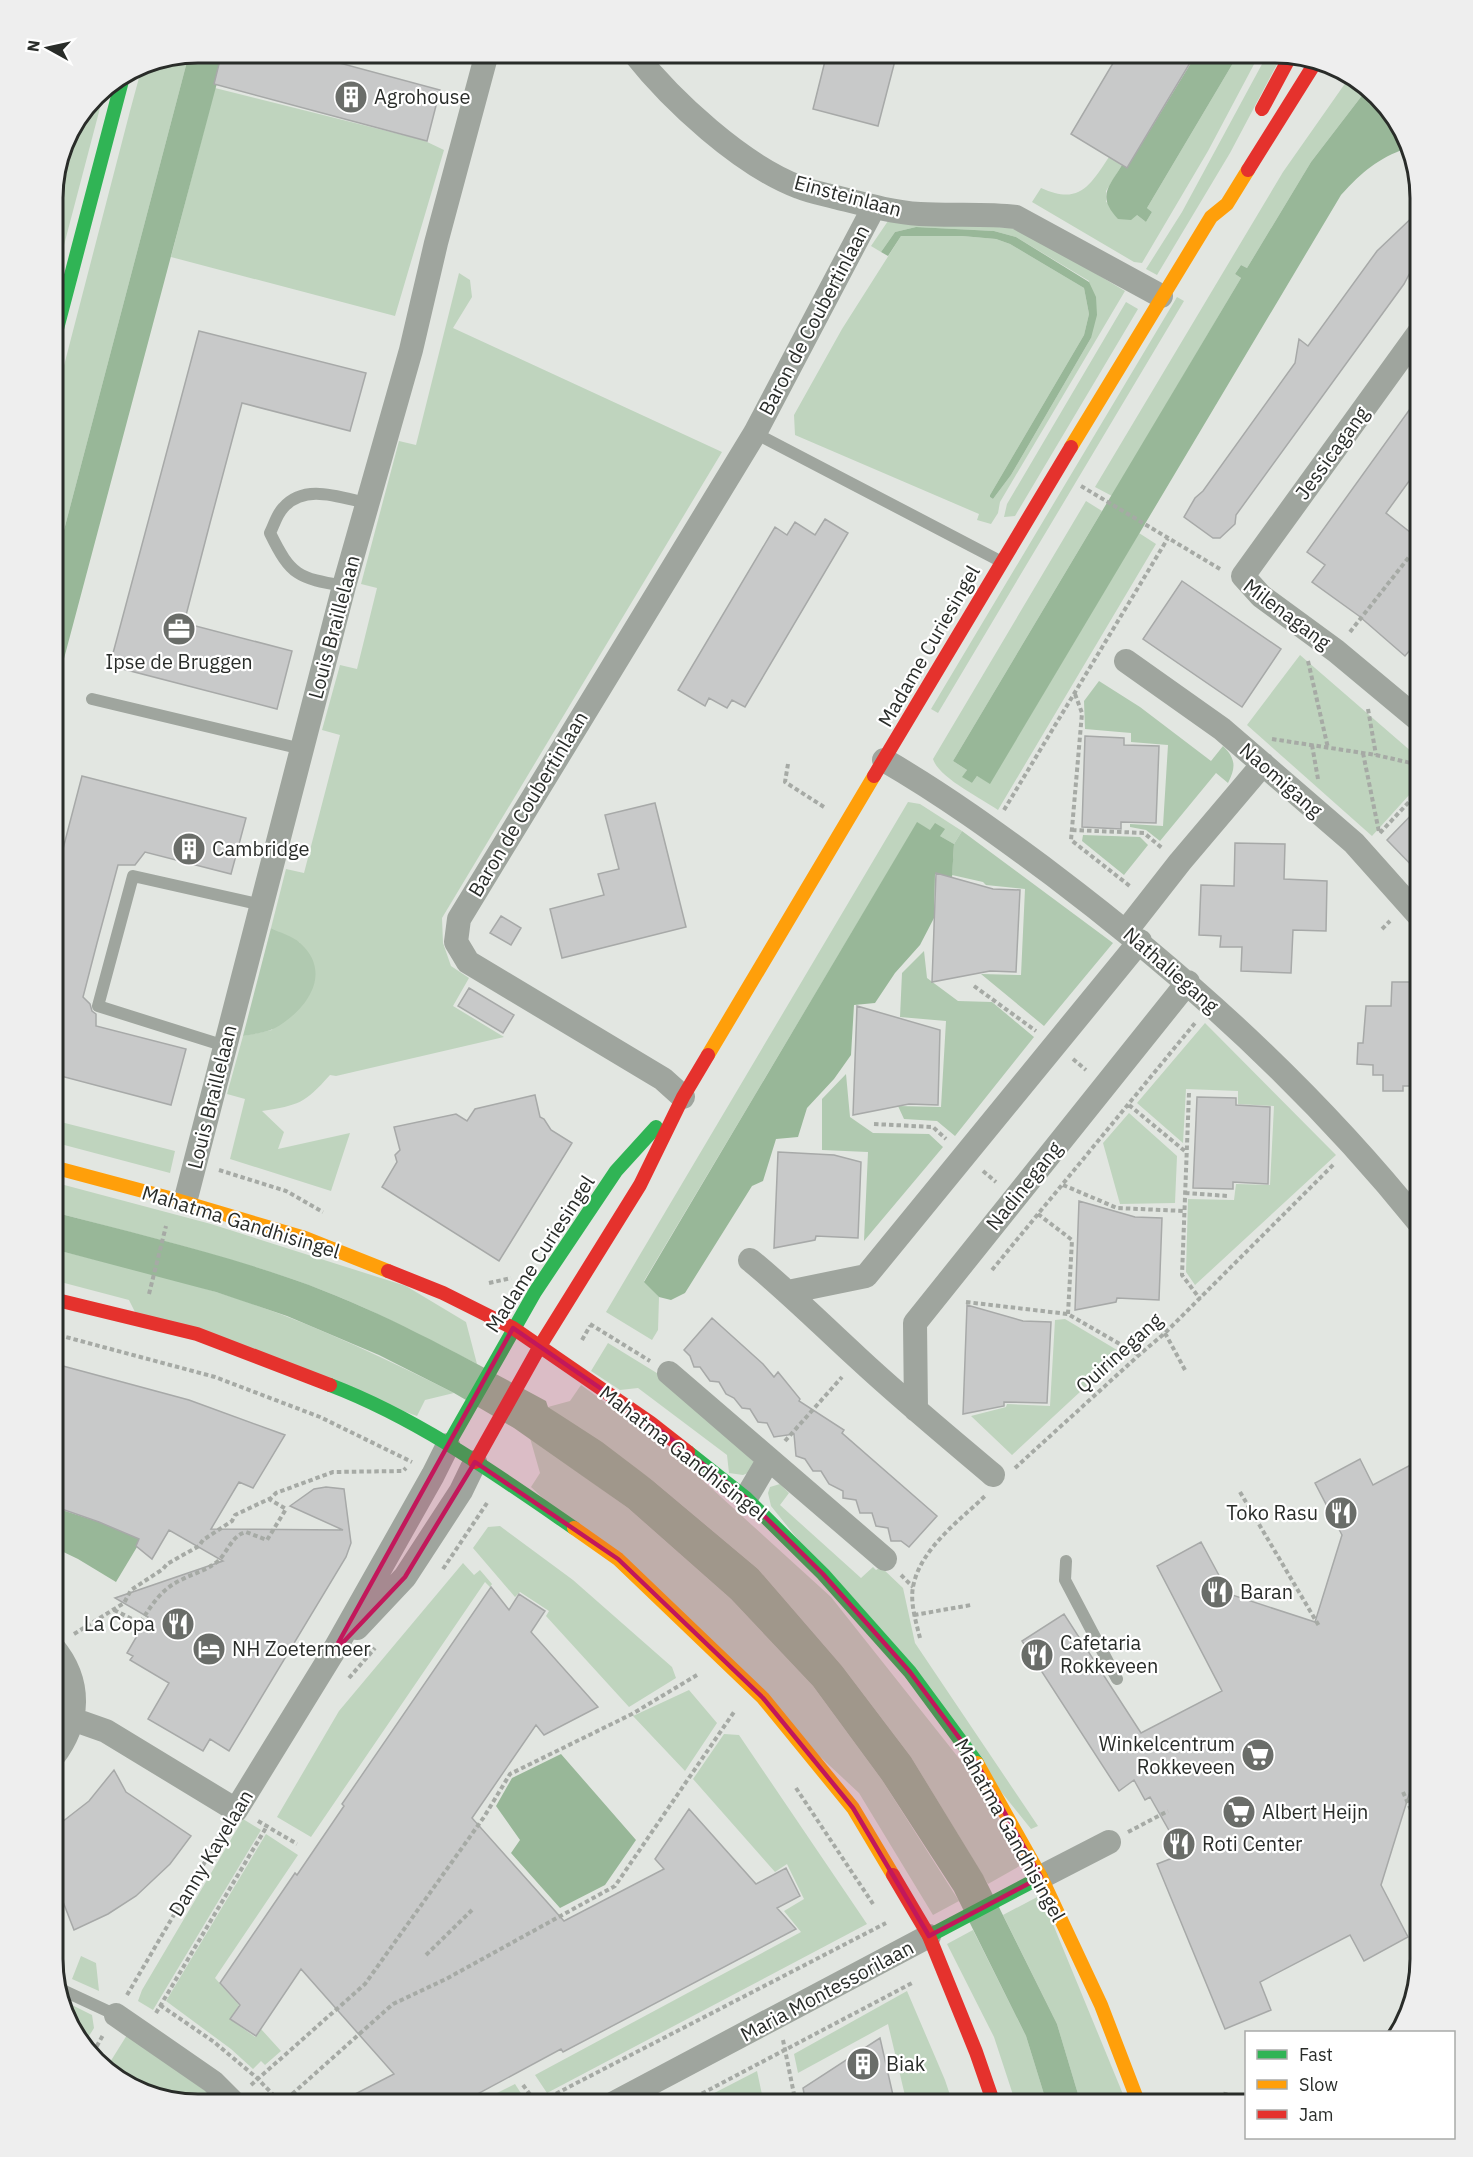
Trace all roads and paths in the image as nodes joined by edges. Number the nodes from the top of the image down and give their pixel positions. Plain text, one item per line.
1 (484, 63) edge
2 (643, 63) edge
3 (1286, 63) edge
4 (1312, 68) edge
5 (120, 88) edge
6 (1253, 126) dead end
7 (1215, 197) dead end
8 (874, 207) junction
9 (1211, 217) junction
10 (1161, 297) junction
11 (63, 306) edge
12 (1410, 345) edge
13 (755, 433) junction
14 (1081, 486) dead end
15 (366, 503) junction
16 (1168, 538) junction
17 (1410, 556) edge
18 (1001, 562) junction
19 (1244, 576) junction
20 (344, 586) junction
21 (1336, 651) junction
22 (1307, 654) dead end
23 (1126, 661) dead end
24 (1075, 694) junction
25 (92, 699) dead end
26 (1367, 705) dead end
27 (1410, 709) edge
28 (1269, 738) dead end
29 (1312, 746) junction
30 (1328, 748) junction
31 (302, 749) junction
32 (1363, 753) junction
33 (1376, 756) junction
34 (884, 760) junction
35 (1410, 763) edge
36 (788, 764) dead end
37 (1263, 764) junction
38 (1320, 787) dead end
39 (1410, 801) edge
40 (824, 807) dead end
41 (992, 830) junction
42 (1072, 830) junction
43 (1180, 862) junction
44 (1150, 901) junction
45 (262, 904) junction
46 (1410, 906) edge
47 (1133, 936) junction
48 (1188, 982) junction
49 (974, 986) dead end
50 (1211, 1004) junction
51 (1055, 1045) junction
52 (225, 1046) junction
53 (1105, 1085) junction
54 (1189, 1093) dead end
55 (683, 1097) junction
56 (1129, 1105) junction
57 (1353, 1146) junction
58 (1186, 1152) junction
59 (63, 1170) edge
60 (1063, 1185) junction
61 (1185, 1193) junction
62 (1228, 1196) dead end
63 (185, 1202) junction
64 (1184, 1211) junction
65 (1410, 1211) edge
66 (164, 1236) dead end
67 (750, 1260) dead end
68 (988, 1275) dead end
69 (153, 1279) dead end
70 (788, 1292) junction
71 (974, 1292) dead end
72 (1200, 1299) junction
73 (63, 1301) edge
74 (967, 1301) junction
75 (961, 1308) dead end
76 (591, 1325) dead end
77 (513, 1328) junction
78 (1165, 1333) junction
79 (63, 1336) edge
80 (540, 1346) junction
81 (1139, 1355) junction
82 (858, 1358) junction
83 (1185, 1370) dead end
84 (669, 1373) joint
85 (916, 1410) junction
86 (448, 1445) junction
87 (770, 1459) junction
88 (475, 1462) junction
89 (998, 1479) junction
90 (1240, 1492) dead end
91 (746, 1498) junction
92 (269, 1499) junction
93 (495, 1510) dead end
94 (885, 1559) dead end
95 (1066, 1561) dead end
96 (440, 1573) dead end
97 (913, 1587) dead end
98 (971, 1605) dead end
99 (113, 1610) junction
100 (914, 1615) dead end
101 (1319, 1626) dead end
102 (381, 1641) dead end
103 (63, 1642) edge
104 (332, 1654) junction
105 (63, 1663) edge
106 (691, 1666) dead end
107 (1117, 1679) dead end
108 (344, 1684) dead end
109 (727, 1705) dead end
110 (734, 1712) junction
111 (72, 1719) junction
112 (742, 1721) dead end
113 (63, 1743) edge
114 (792, 1782) dead end
115 (1403, 1792) dead end
116 (1410, 1808) edge
117 (236, 1810) junction
118 (1168, 1811) dead end
119 (259, 1821) dead end
120 (267, 1826) junction
121 (1109, 1842) joint
122 (297, 1844) dead end
123 (1041, 1876) junction
124 (472, 1910) dead end
125 (929, 1936) junction
126 (426, 1955) dead end
127 (915, 1982) dead end
128 (68, 1993) edge
129 (160, 2005) junction
130 (116, 2015) junction
131 (778, 2017) junction
132 (144, 2035) junction
133 (96, 2048) edge
134 (785, 2049) junction
135 (257, 2078) junction
136 (524, 2085) dead end
137 (1226, 2090) dead end
138 (225, 2094) edge
139 (243, 2094) edge
140 (272, 2094) edge
141 (293, 2094) edge
142 (530, 2094) edge
143 (556, 2094) edge
144 (631, 2094) edge
145 (701, 2094) edge
146 (794, 2094) edge
147 (991, 2094) edge
148 (1134, 2094) edge
149 (1225, 2094) edge

1 - 15 street, Louis Braillelaan
2 - 8 street, Einsteinlaan
3 - 6 street
4 - 9 street, Madame Curiesingel
5 - 11 street
7 - 9 street, Madame Curiesingel
8 - 10 street, Einsteinlaan
8 - 13 street, Baron de Coubertinlaan
9 - 10 street, Madame Curiesingel
10 - 18 street, Madame Curiesingel
12 - 19 street, Jessicagang
13 - 18 lane, Baron de Coubertinlaan
13 - 55 street, Baron de Coubertinlaan
14 - 16 path, Milenagang
15 - 20 street, Louis Braillelaan
15 - 20 lane
16 - 19 path, Milenagang
16 - 24 path
17 - 21 path
18 - 34 street, Madame Curiesingel
19 - 21 street, Milenagang
20 - 31 street, Louis Braillelaan
21 - 27 street, Milenagang
22 - 30 path
23 - 37 street, Naomigang
24 - 41 path
24 - 42 path
25 - 31 lane
26 - 33 path
28 - 29 path
29 - 30 path
29 - 38 path
30 - 32 path
31 - 45 street, Louis Braillelaan
32 - 33 path
32 - 39 path
33 - 35 path
34 - 41 street, Nathaliegang
34 - 55 street, Madame Curiesingel
36 - 40 path
37 - 43 street
37 - 46 street, Naomigang
41 - 47 street, Nathaliegang
42 - 43 path
42 - 44 path
43 - 44 street
44 - 47 street
45 - 52 street, Louis Braillelaan
45 - 52 lane
47 - 48 street, Nathaliegang
47 - 51 street
48 - 50 street, Nathaliegang
48 - 53 street, Nadinegang
49 - 51 path
50 - 56 path
50 - 57 street, Nathaliegang
51 - 53 path
51 - 70 street
52 - 63 street, Louis Braillelaan
53 - 56 path
53 - 85 street, Nadinegang
54 - 58 path
55 - 77 street, Madame Curiesingel
55 - 80 street, Madame Curiesingel
56 - 58 path
56 - 60 path
57 - 65 street, Nathaliegang
57 - 72 path, Quirinegang
58 - 61 path
59 - 63 street, Mahatma Gandhisingel
60 - 64 path
60 - 68 path
61 - 62 path
61 - 64 path
63 - 77 street, Mahatma Gandhisingel
64 - 72 path
66 - 69 path
67 - 70 street
70 - 82 street
71 - 74 path
72 - 78 path, Quirinegang
73 - 86 street
74 - 75 path
74 - 81 path
76 - 84 path
77 - 80 street, Mahatma Gandhisingel
77 - 86 street, Madame Curiesingel
78 - 81 path, Quirinegang
78 - 83 path
79 - 92 path
80 - 88 street, Madame Curiesingel
80 - 91 street, Mahatma Gandhisingel
81 - 89 path, Quirinegang
82 - 85 street
82 - 87 path
84 - 87 street
85 - 89 street
86 - 88 street
86 - 104 street, Danny Kayelaan
87 - 91 street
87 - 94 street
88 - 104 street, Danny Kayelaan
88 - 125 street
89 - 97 path, Quirinegang
90 - 101 path
91 - 123 street, Mahatma Gandhisingel
92 - 99 path
92 - 99 path
93 - 96 path
95 - 107 lane
98 - 100 path
99 - 103 path
102 - 108 path
104 - 117 street, Danny Kayelaan
105 - 111 street
106 - 135 path
109 - 110 path
110 - 112 path
110 - 141 path
111 - 113 street
111 - 117 street
114 - 143 path
115 - 116 path
117 - 130 path, Danny Kayelaan
118 - 121 path
119 - 120 path
120 - 122 path
120 - 129 path
121 - 123 street
123 - 125 street, Maria Montessorilaan
123 - 148 street, Mahatma Gandhisingel
124 - 126 path
125 - 131 street, Maria Montessorilaan
125 - 147 street
127 - 134 path
128 - 130 lane
129 - 132 path
129 - 135 path
130 - 132 street
130 - 133 path, Danny Kayelaan
131 - 134 path
131 - 144 street, Maria Montessorilaan
132 - 138 street
134 - 145 path
134 - 146 path
135 - 139 path
135 - 140 path
136 - 142 path
137 - 149 path

